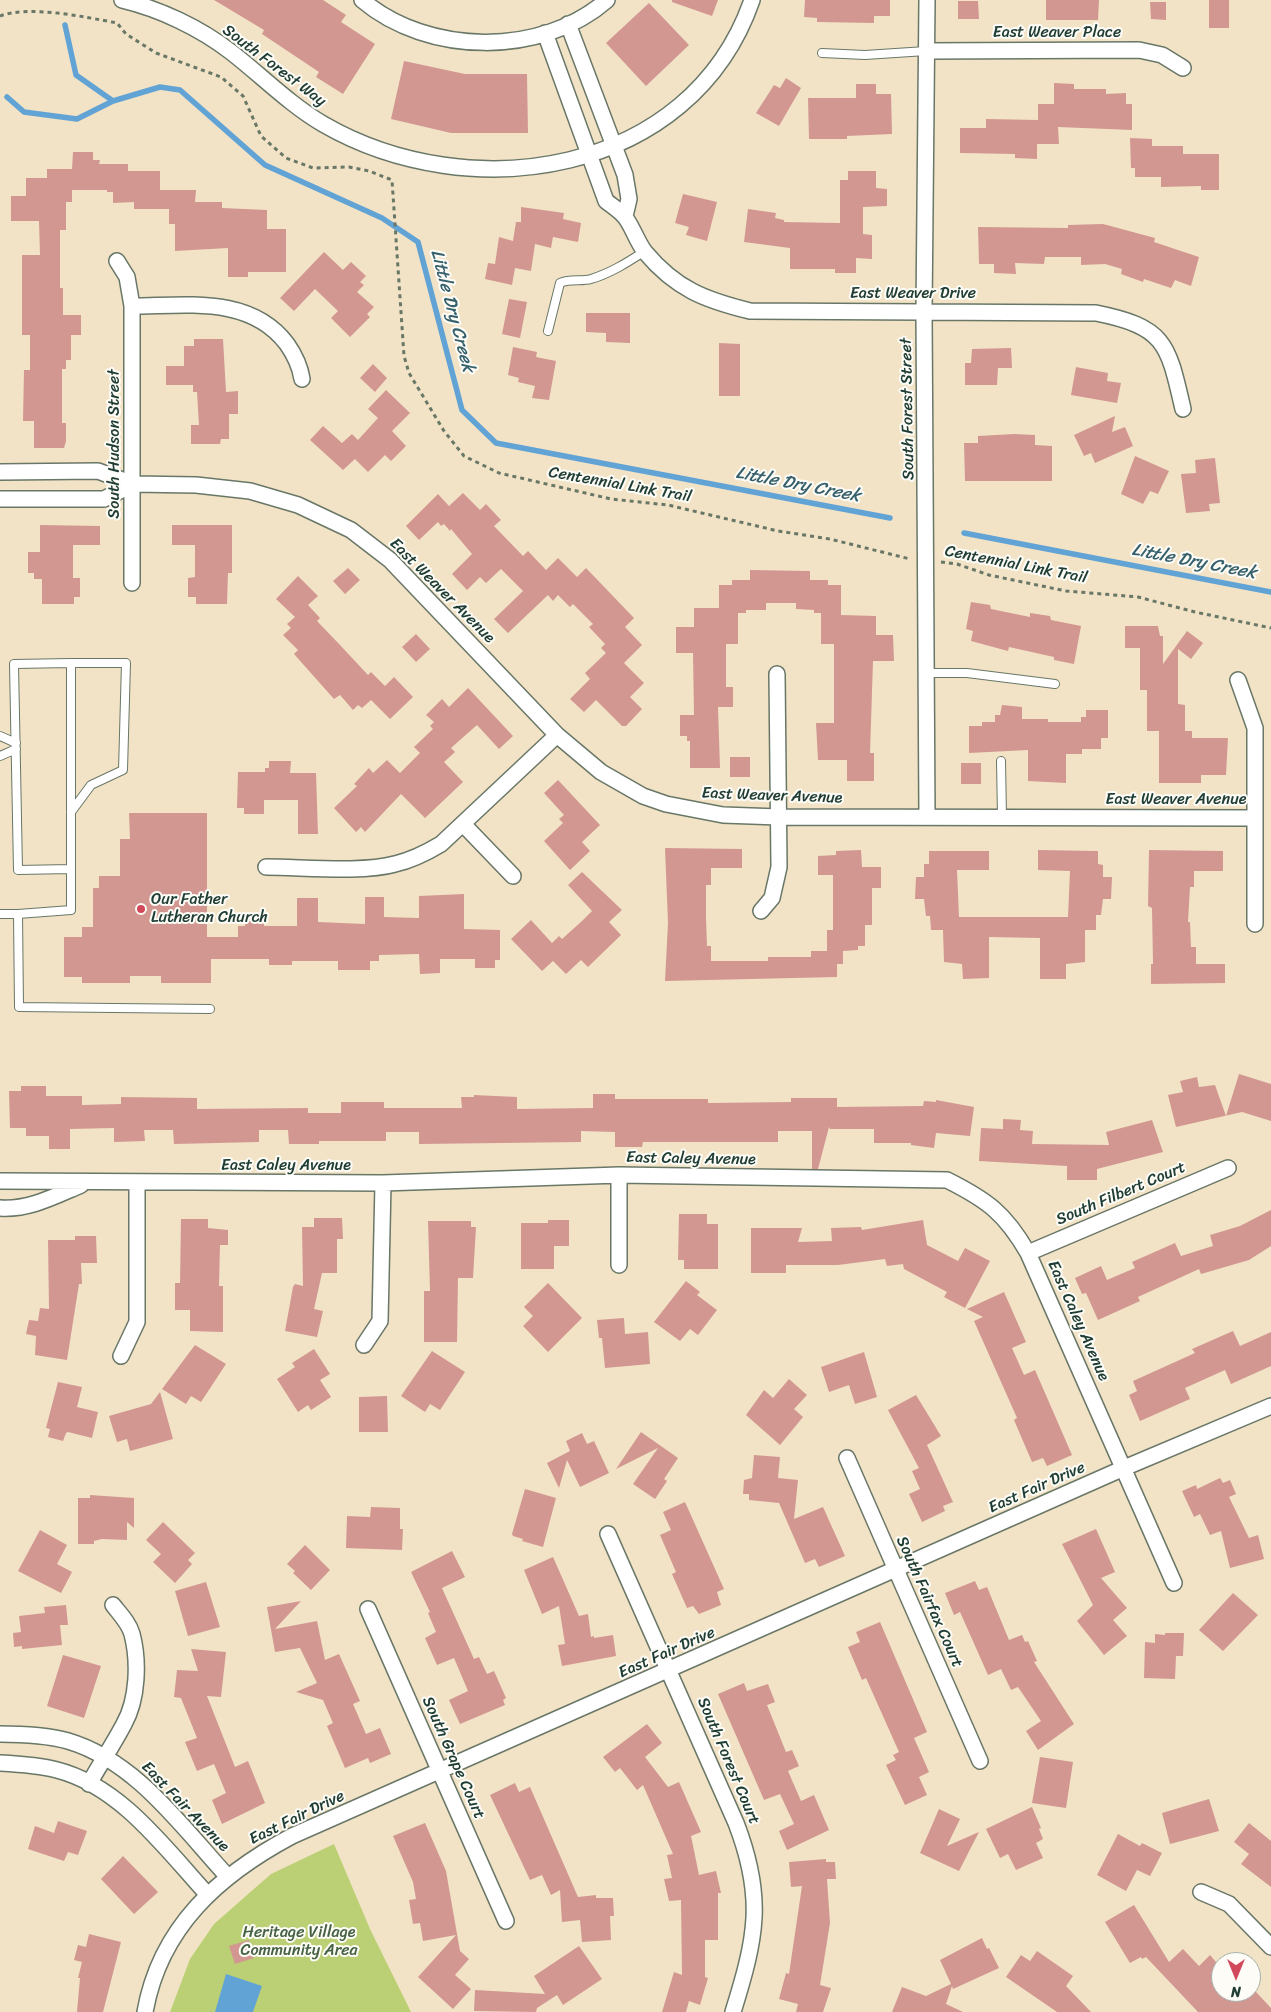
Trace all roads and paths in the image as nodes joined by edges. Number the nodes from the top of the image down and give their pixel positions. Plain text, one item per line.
1 (122, 0) edge
2 (362, 0) edge
3 (607, 0) edge
4 (752, 0) edge
5 (927, 0) edge
6 (0, 16) edge
7 (568, 24) junction
8 (545, 34) junction
9 (926, 51) junction
10 (822, 53) dead end
11 (1183, 68) dead end
12 (614, 146) junction
13 (588, 156) junction
14 (625, 216) junction
15 (645, 252) junction
16 (117, 261) dead end
17 (132, 306) junction
18 (924, 312) junction
19 (548, 331) dead end
20 (302, 379) dead end
21 (1183, 409) dead end
22 (0, 472) edge
23 (133, 484) junction
24 (0, 499) edge
25 (927, 561) junction
26 (132, 583) dead end
27 (1271, 628) edge
28 (71, 663) junction
29 (927, 673) junction
30 (777, 674) dead end
31 (1238, 680) dead end
32 (1055, 684) dead end
33 (557, 735) junction
34 (0, 736) edge
35 (16, 746) junction
36 (0, 756) edge
37 (1001, 761) dead end
38 (71, 812) junction
39 (779, 817) junction
40 (927, 817) junction
41 (1002, 817) junction
42 (1255, 818) junction
43 (463, 824) junction
44 (266, 867) dead end
45 (71, 869) junction
46 (513, 876) dead end
47 (760, 911) dead end
48 (0, 914) edge
49 (18, 914) junction
50 (1255, 924) dead end
51 (210, 1009) dead end
52 (1228, 1168) dead end
53 (618, 1175) junction
54 (0, 1181) edge
55 (87, 1183) junction
56 (137, 1183) junction
57 (383, 1183) junction
58 (0, 1208) edge
59 (1028, 1253) junction
60 (619, 1265) dead end
61 (364, 1345) dead end
62 (121, 1356) dead end
63 (1271, 1406) edge
64 (847, 1458) dead end
65 (1124, 1468) junction
66 (608, 1534) dead end
67 (896, 1570) junction
68 (1174, 1583) dead end
69 (113, 1606) dead end
70 (368, 1609) dead end
71 (670, 1671) junction
72 (0, 1734) edge
73 (104, 1757) junction
74 (980, 1761) dead end
75 (0, 1763) edge
76 (441, 1772) junction
77 (89, 1784) junction
78 (228, 1877) junction
79 (1201, 1892) dead end
80 (207, 1894) junction
81 (506, 1921) dead end
82 (1271, 1947) edge
83 (145, 2012) edge
84 (733, 2012) edge

1 - 13 street, South Forest Way
2 - 8 street
3 - 7 street
4 - 12 street, South Forest Way
5 - 9 street, South Forest Street
6 - 25 path, Centennial Link Trail
7 - 8 street
7 - 12 street
8 - 13 street, East Weaver Drive
9 - 10 lane
9 - 11 street, East Weaver Place
9 - 18 street, South Forest Street
12 - 13 street, South Forest Way
12 - 14 street
13 - 14 street, East Weaver Drive
14 - 15 street, East Weaver Drive
15 - 18 street, East Weaver Drive
15 - 19 lane
16 - 17 street, South Hudson Street
17 - 20 street
17 - 23 street, South Hudson Street
18 - 21 street, East Weaver Drive
18 - 25 street, South Forest Street
22 - 23 street, East Weaver Avenue
23 - 24 street, East Weaver Avenue
23 - 26 street, South Hudson Street
23 - 33 street, East Weaver Avenue
25 - 27 path, Centennial Link Trail
25 - 29 street, South Forest Street
28 - 35 lane
28 - 38 lane
28 - 38 lane
29 - 32 lane
29 - 40 street, South Forest Street
30 - 39 street
31 - 42 street
33 - 39 street, East Weaver Avenue
33 - 43 street
34 - 35 lane
35 - 36 lane
35 - 45 lane
37 - 41 lane
38 - 45 lane
39 - 40 street, East Weaver Avenue
39 - 47 street
40 - 41 street, East Weaver Avenue
41 - 42 street, East Weaver Avenue
42 - 50 street
43 - 44 street
43 - 46 street
45 - 49 lane
48 - 49 lane
49 - 51 lane
52 - 59 street, South Filbert Court
53 - 57 street, East Caley Avenue
53 - 59 street, East Caley Avenue
53 - 60 street
54 - 55 street, East Caley Avenue
55 - 56 street, East Caley Avenue
55 - 58 street, East Caley Avenue
56 - 57 street, East Caley Avenue
56 - 62 street
57 - 61 street
59 - 65 street, East Caley Avenue
63 - 65 street, East Fair Drive
64 - 67 street, South Fairfax Court
65 - 67 street, East Fair Drive
65 - 68 street
66 - 71 street, South Forest Court
67 - 71 street, East Fair Drive
67 - 74 street, South Fairfax Court
69 - 73 street
70 - 76 street, South Grape Court
71 - 76 street, East Fair Drive
71 - 84 street, South Forest Court
72 - 73 street, East Fair Avenue
73 - 77 street
73 - 78 street, East Fair Avenue
75 - 77 street
76 - 78 street, East Fair Drive
76 - 81 street, South Grape Court
77 - 80 street
78 - 80 street, East Fair Drive
79 - 82 street
80 - 83 street, East Fair Drive

